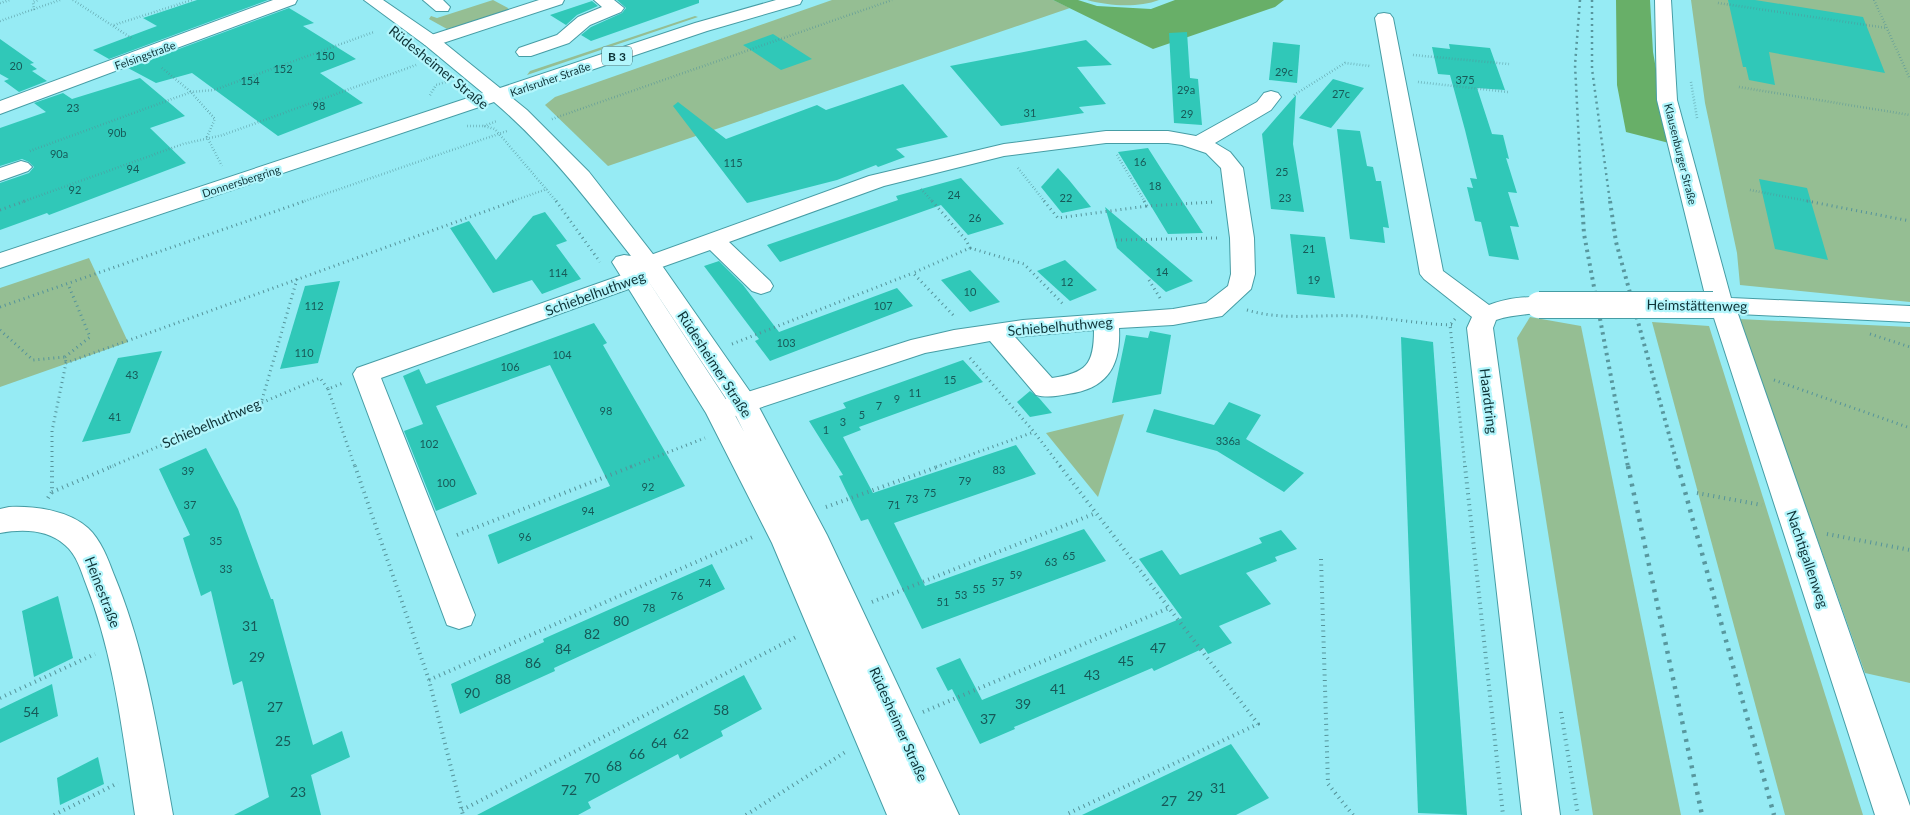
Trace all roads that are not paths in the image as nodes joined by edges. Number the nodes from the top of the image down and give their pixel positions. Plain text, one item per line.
1 (289, 0) edge
2 (507, 0) edge
3 (556, 0) edge
4 (602, 0) edge
5 (762, 0) edge
6 (794, 0) edge
7 (1663, 0) edge
8 (365, 2) edge
9 (524, 10) junction
10 (1384, 18) dead end
11 (701, 27) junction
12 (431, 41) junction
13 (525, 52) dead end
14 (1270, 97) road end
15 (491, 99) junction
16 (0, 108) edge
17 (1199, 143) junction
18 (21, 167) road end
19 (0, 175) edge
20 (713, 240) junction
21 (0, 261) edge
22 (638, 274) junction
23 (761, 286) dead end
24 (1717, 304) junction
25 (1910, 314) edge
26 (1106, 321) junction
27 (1472, 322) junction
28 (974, 335) junction
29 (725, 416) junction
30 (16, 521) edge
31 (459, 615) dead end
32 (154, 815) edge
33 (906, 815) edge
34 (940, 815) edge
35 (1541, 815) edge
36 (1894, 815) edge

1 - 16 street, Felsingstraße
2 - 9 street
3 - 9 street
4 - 13 street
5 - 11 street, Karlsruher Straße / B 3
6 - 11 street, Karlsruher Straße / B 3
7 - 24 street, Klausenburger Straße
8 - 12 street, Rüdesheimer Straße
8 - 15 street, Rüdesheimer Straße
9 - 12 street
10 - 27 street
11 - 15 street, Karlsruher Straße / B 3
12 - 15 street, Rüdesheimer Straße
14 - 17 street
15 - 21 street, Donnersbergring
15 - 22 street, Rüdesheimer Straße
15 - 22 street, Rüdesheimer Straße
17 - 20 street, Schiebelhuthweg
17 - 26 street, Schiebelhuthweg
18 - 19 street
20 - 22 street, Schiebelhuthweg
20 - 23 street
22 - 29 street, Rüdesheimer Straße
22 - 29 street, Rüdesheimer Straße
22 - 31 street, Schiebelhuthweg
24 - 25 street, Heimstättenweg
24 - 27 street, Heimstättenweg, bridge
24 - 36 street, Nachtigallenweg
26 - 28 street, Schiebelhuthweg
26 - 28 street
27 - 35 street, Haardtring
28 - 29 street, Schiebelhuthweg
29 - 33 street, Rüdesheimer Straße
29 - 34 street, Rüdesheimer Straße
30 - 32 street, Heinestraße

